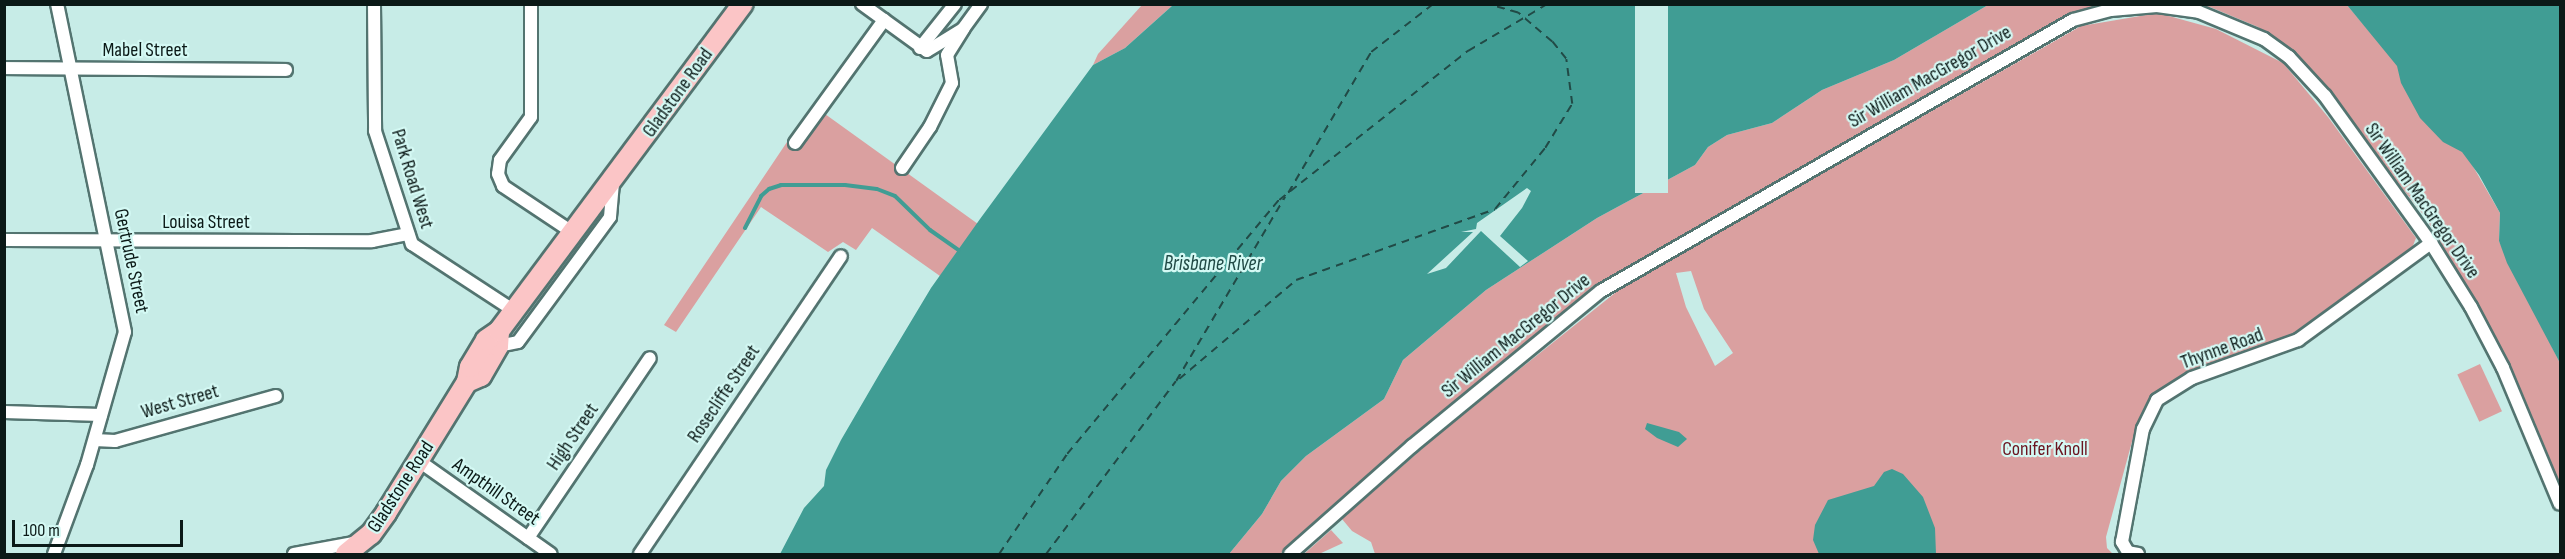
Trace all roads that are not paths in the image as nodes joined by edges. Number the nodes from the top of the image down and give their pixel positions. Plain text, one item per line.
1 (57, 4) edge
2 (374, 4) edge
3 (531, 4) edge
4 (743, 4) edge
5 (862, 4) edge
6 (955, 4) edge
7 (981, 4) edge
8 (884, 20) junction
9 (963, 29) junction
10 (922, 49) junction
11 (4, 68) edge
12 (70, 69) junction
13 (286, 70) dead end
14 (795, 143) dead end
15 (902, 168) dead end
16 (613, 181) junction
17 (572, 232) junction
18 (408, 234) junction
19 (4, 240) edge
20 (108, 242) junction
21 (2431, 243) junction
22 (841, 256) dead end
23 (513, 310) junction
24 (499, 339) junction
25 (650, 358) dead end
26 (276, 396) dead end
27 (4, 412) edge
28 (100, 415) junction
29 (94, 440) junction
30 (419, 461) junction
31 (2560, 504) edge
32 (528, 538) junction
33 (364, 541) junction
34 (2133, 553) edge
35 (54, 555) edge
36 (294, 555) edge
37 (346, 555) edge
38 (550, 555) edge
39 (640, 555) edge
40 (1290, 555) edge

1 - 12 street, Gertrude Street
2 - 18 street, Park Road West
3 - 17 street
4 - 16 main road, Gladstone Road
5 - 8 street
6 - 10 street
7 - 9 street
8 - 10 street
8 - 14 street
9 - 10 street
9 - 15 street
11 - 12 street, Mabel Street
12 - 13 street, Mabel Street
12 - 20 street, Gertrude Street
16 - 17 main road, Gladstone Road
16 - 24 street, Gladstone Road
17 - 23 main road, Gladstone Road
18 - 20 street, Louisa Street
18 - 23 street, Park Road West
19 - 20 street, Louisa Street
20 - 28 street, Gertrude Street
21 - 31 street, Sir William MacGregor Drive
21 - 34 street, Thynne Road
21 - 40 street, Sir William MacGregor Drive
22 - 39 street, Rosecliffe Street
23 - 24 main road, Gladstone Road
24 - 30 main road, Gladstone Road
25 - 32 street, High Street
26 - 29 street, West Street
27 - 28 street
28 - 29 street, Gertrude Street
29 - 35 street, Gertrude Street
30 - 32 street, Ampthill Street
30 - 33 main road, Gladstone Road
32 - 38 street, Ampthill Street
33 - 36 street
33 - 37 main road, Gladstone Road

